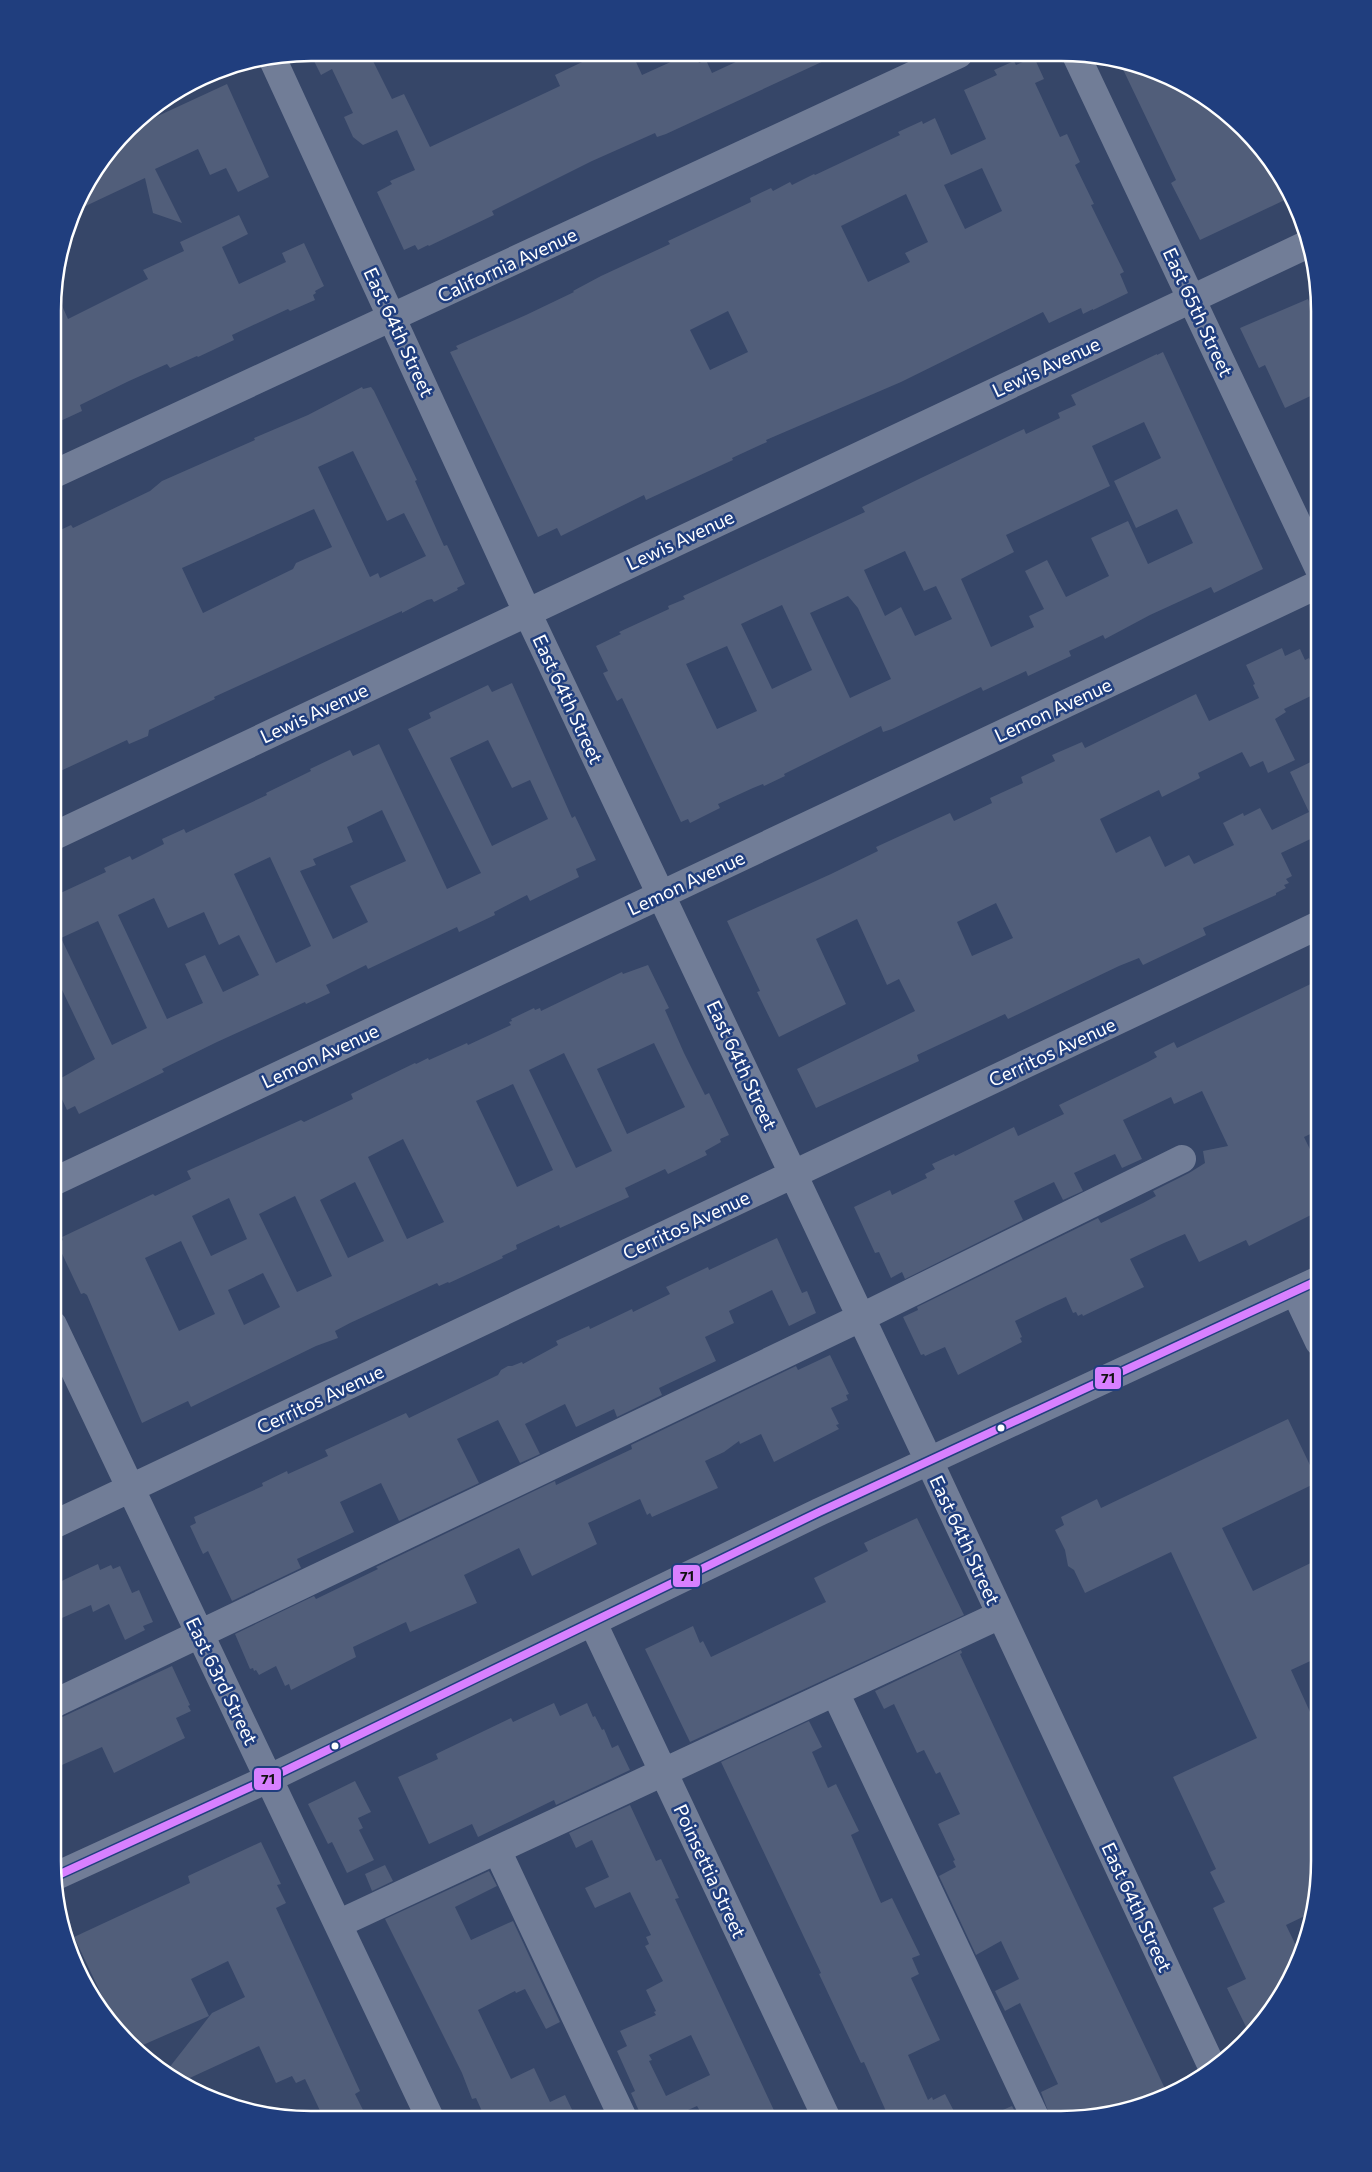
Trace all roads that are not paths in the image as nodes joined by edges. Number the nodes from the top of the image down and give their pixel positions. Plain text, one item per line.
1 (944, 61) edge
2 (1079, 62) edge
3 (275, 64) edge
4 (1302, 247) edge
5 (1192, 299) junction
6 (393, 318) junction
7 (61, 471) edge
8 (1311, 552) edge
9 (1311, 588) edge
10 (527, 612) junction
11 (61, 833) edge
12 (660, 895) junction
13 (1311, 929) edge
14 (1182, 1158) dead end
15 (793, 1174) junction
16 (61, 1178) edge
17 (1307, 1286) edge
18 (1311, 1305) edge
19 (860, 1318) junction
20 (61, 1357) edge
21 (928, 1461) junction
22 (130, 1488) junction
23 (61, 1521) edge
24 (1000, 1615) junction
25 (593, 1623) junction
26 (199, 1633) junction
27 (835, 1692) junction
28 (61, 1700) edge
29 (664, 1772) junction
30 (270, 1778) junction
31 (497, 1850) junction
32 (62, 1873) edge
33 (338, 1924) junction
34 (1210, 2062) edge
35 (427, 2111) edge
36 (620, 2111) edge
37 (823, 2111) edge
38 (1032, 2111) edge

1 - 6 street, California Avenue
2 - 5 street, East 65th Street
3 - 6 street, East 64th Street
4 - 5 street, Lewis Avenue
5 - 8 street, East 65th Street
5 - 10 street, Lewis Avenue
6 - 7 street, California Avenue
6 - 10 street, East 64th Street
9 - 12 street, Lemon Avenue
10 - 11 street, Lewis Avenue
10 - 12 street, East 64th Street
12 - 15 street, East 64th Street
12 - 16 street, Lemon Avenue
13 - 15 street, Cerritos Avenue
14 - 19 street
15 - 19 street, East 64th Street
15 - 22 street, Cerritos Avenue
17 - 18 street
17 - 21 street
19 - 21 street, East 64th Street
19 - 26 street
20 - 22 street, East 63rd Street
21 - 24 street, East 64th Street
21 - 25 street
22 - 23 street, Cerritos Avenue
22 - 26 street, East 63rd Street
24 - 27 street
24 - 34 street, East 64th Street
25 - 29 street, Poinsettia Street
25 - 30 street
26 - 28 street
26 - 30 street, East 63rd Street
27 - 29 street
27 - 38 street
29 - 31 street
29 - 37 street, Poinsettia Street
30 - 32 street
30 - 33 street, East 63rd Street
31 - 33 street
31 - 36 street
33 - 35 street, East 63rd Street

